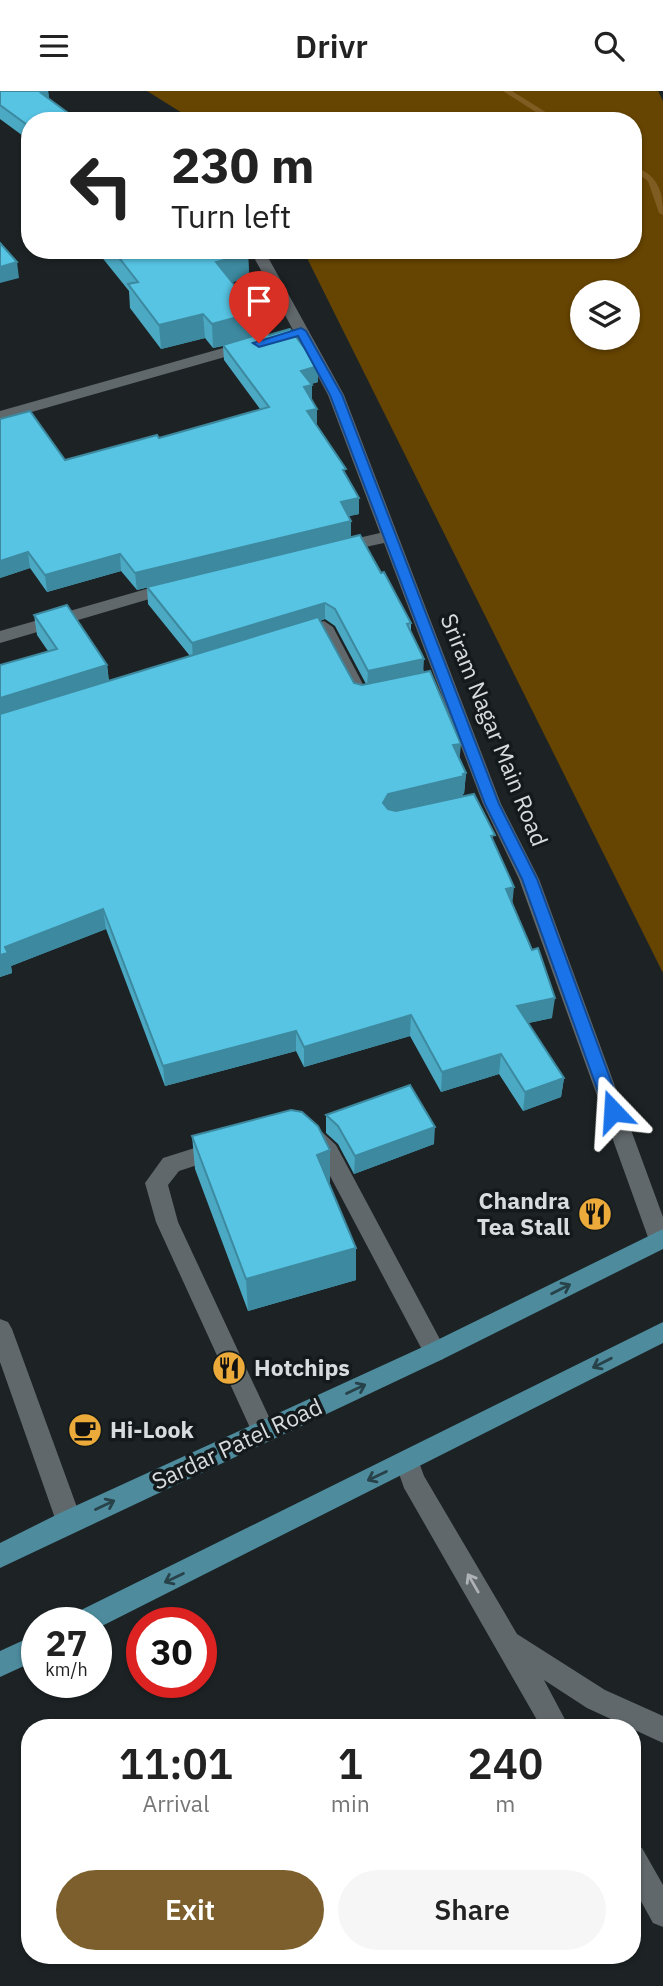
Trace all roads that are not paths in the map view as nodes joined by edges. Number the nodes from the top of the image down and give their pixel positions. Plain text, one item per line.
1 (261, 259) edge
2 (265, 341) edge
3 (0, 417) edge
4 (391, 537) junction
5 (320, 552) edge
6 (197, 581) edge
7 (0, 638) edge
8 (285, 639) edge
9 (446, 679) junction
10 (422, 684) edge
11 (385, 692) edge
12 (492, 804) junction
13 (468, 806) edge
14 (286, 1130) edge
15 (247, 1141) edge
16 (662, 1239) edge
17 (0, 1329) edge
18 (663, 1332) edge
19 (435, 1352) junction
20 (264, 1432) junction
21 (407, 1462) junction
22 (69, 1521) junction
23 (0, 1556) edge
24 (112, 1608) edge
25 (507, 1642) junction
26 (21, 1654) edge
27 (0, 1664) edge
28 (551, 1719) edge
29 (639, 1719) edge
30 (641, 1720) edge
31 (663, 1730) edge
32 (641, 1875) edge
33 (663, 1913) edge

1 - 4 street, Sriram Nagar Main Road
2 - 3 street
4 - 5 street
4 - 9 street, Sriram Nagar Main Road
6 - 7 street
8 - 11 street
9 - 10 street
9 - 12 street, Sriram Nagar Main Road
12 - 13 street
12 - 16 street, Sriram Nagar Main Road
14 - 19 street
15 - 20 street
19 -> 16 main road, Sardar Patel Road
17 - 22 street
18 -> 21 main road
20 -> 19 main road, Sardar Patel Road
22 -> 20 main road, Sardar Patel Road
21 -> 24 main road
25 -> 21 street
22 - 23 main road, Sardar Patel Road
25 - 28 street
25 - 29 street
26 - 27 main road
30 - 31 street
32 - 33 street

